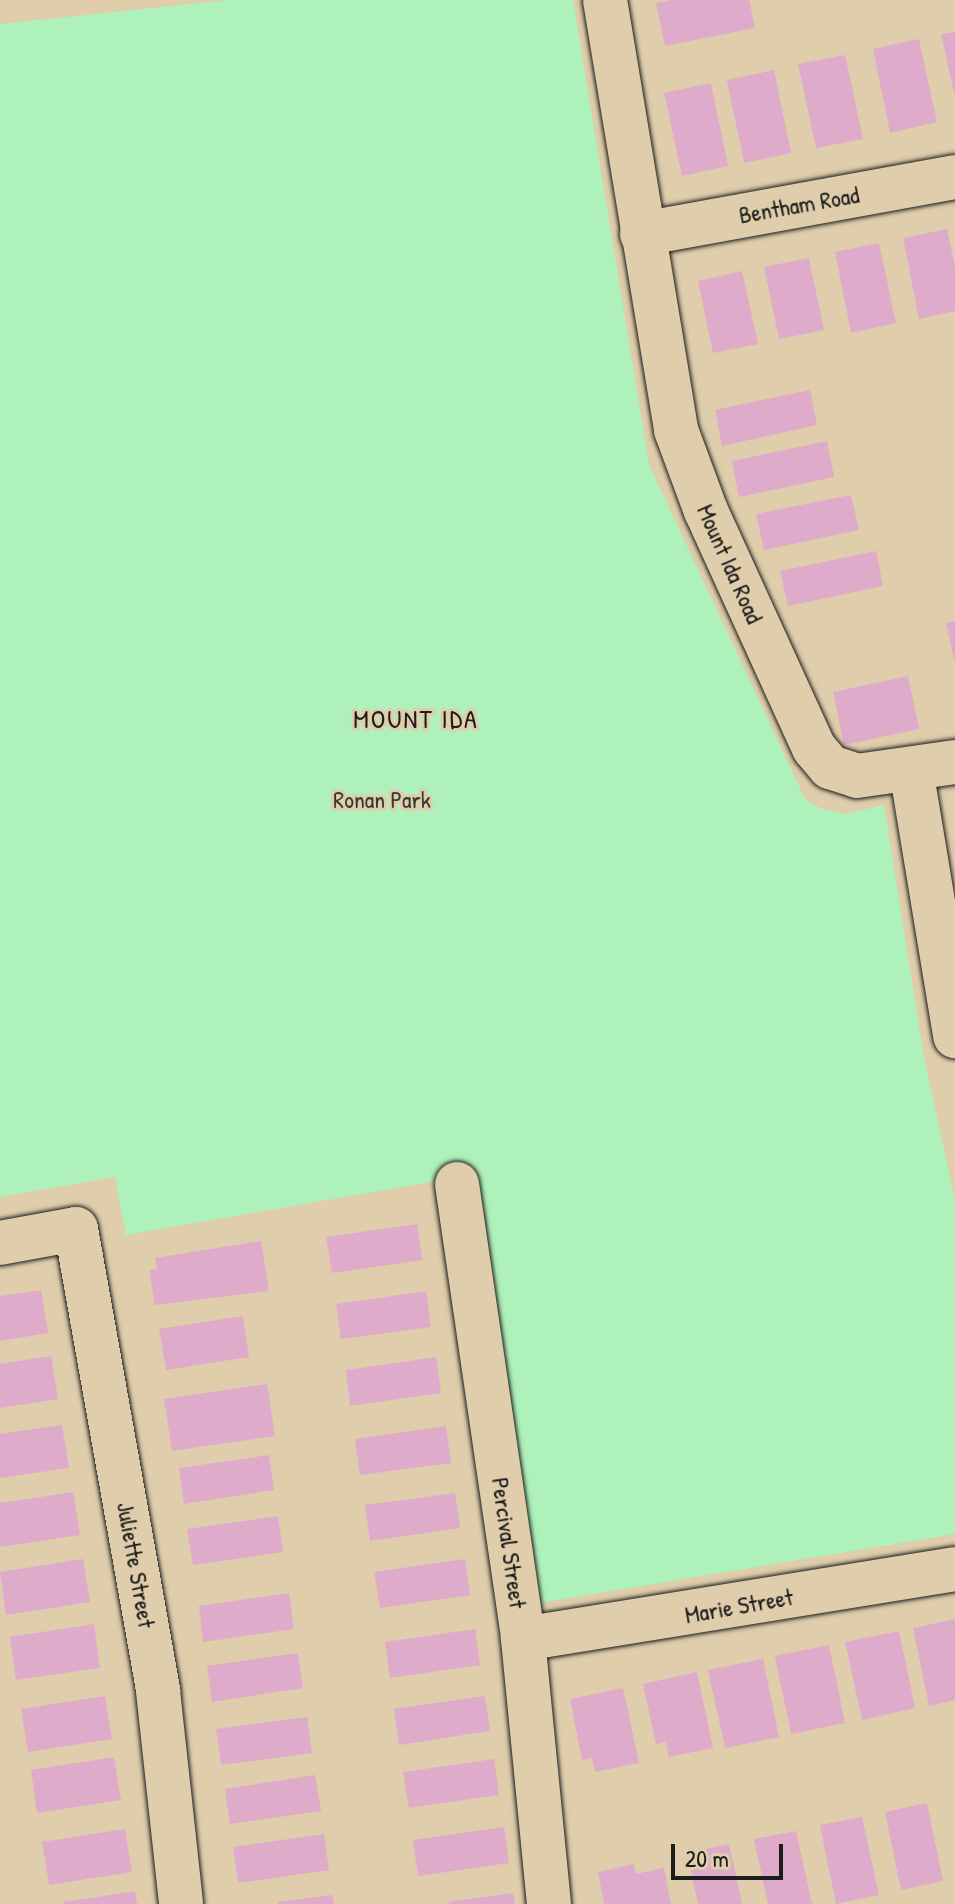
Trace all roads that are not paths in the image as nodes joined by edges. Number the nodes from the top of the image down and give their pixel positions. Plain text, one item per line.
1 (605, 0) edge
2 (955, 177) edge
3 (642, 234) junction
4 (955, 762) edge
5 (911, 769) junction
6 (955, 1036) edge
7 (457, 1184) dead end
8 (0, 1243) edge
9 (955, 1569) edge
10 (523, 1639) junction
11 (181, 1904) edge
12 (549, 1904) edge

1 - 3 street, Mount Ida Road
2 - 3 street, Bentham Road
3 - 5 street, Mount Ida Road
4 - 5 street, Mount Ida Road
5 - 6 street
7 - 10 street, Percival Street
8 - 11 street, Juliette Street
9 - 10 street, Marie Street
10 - 12 street, Percival Street

